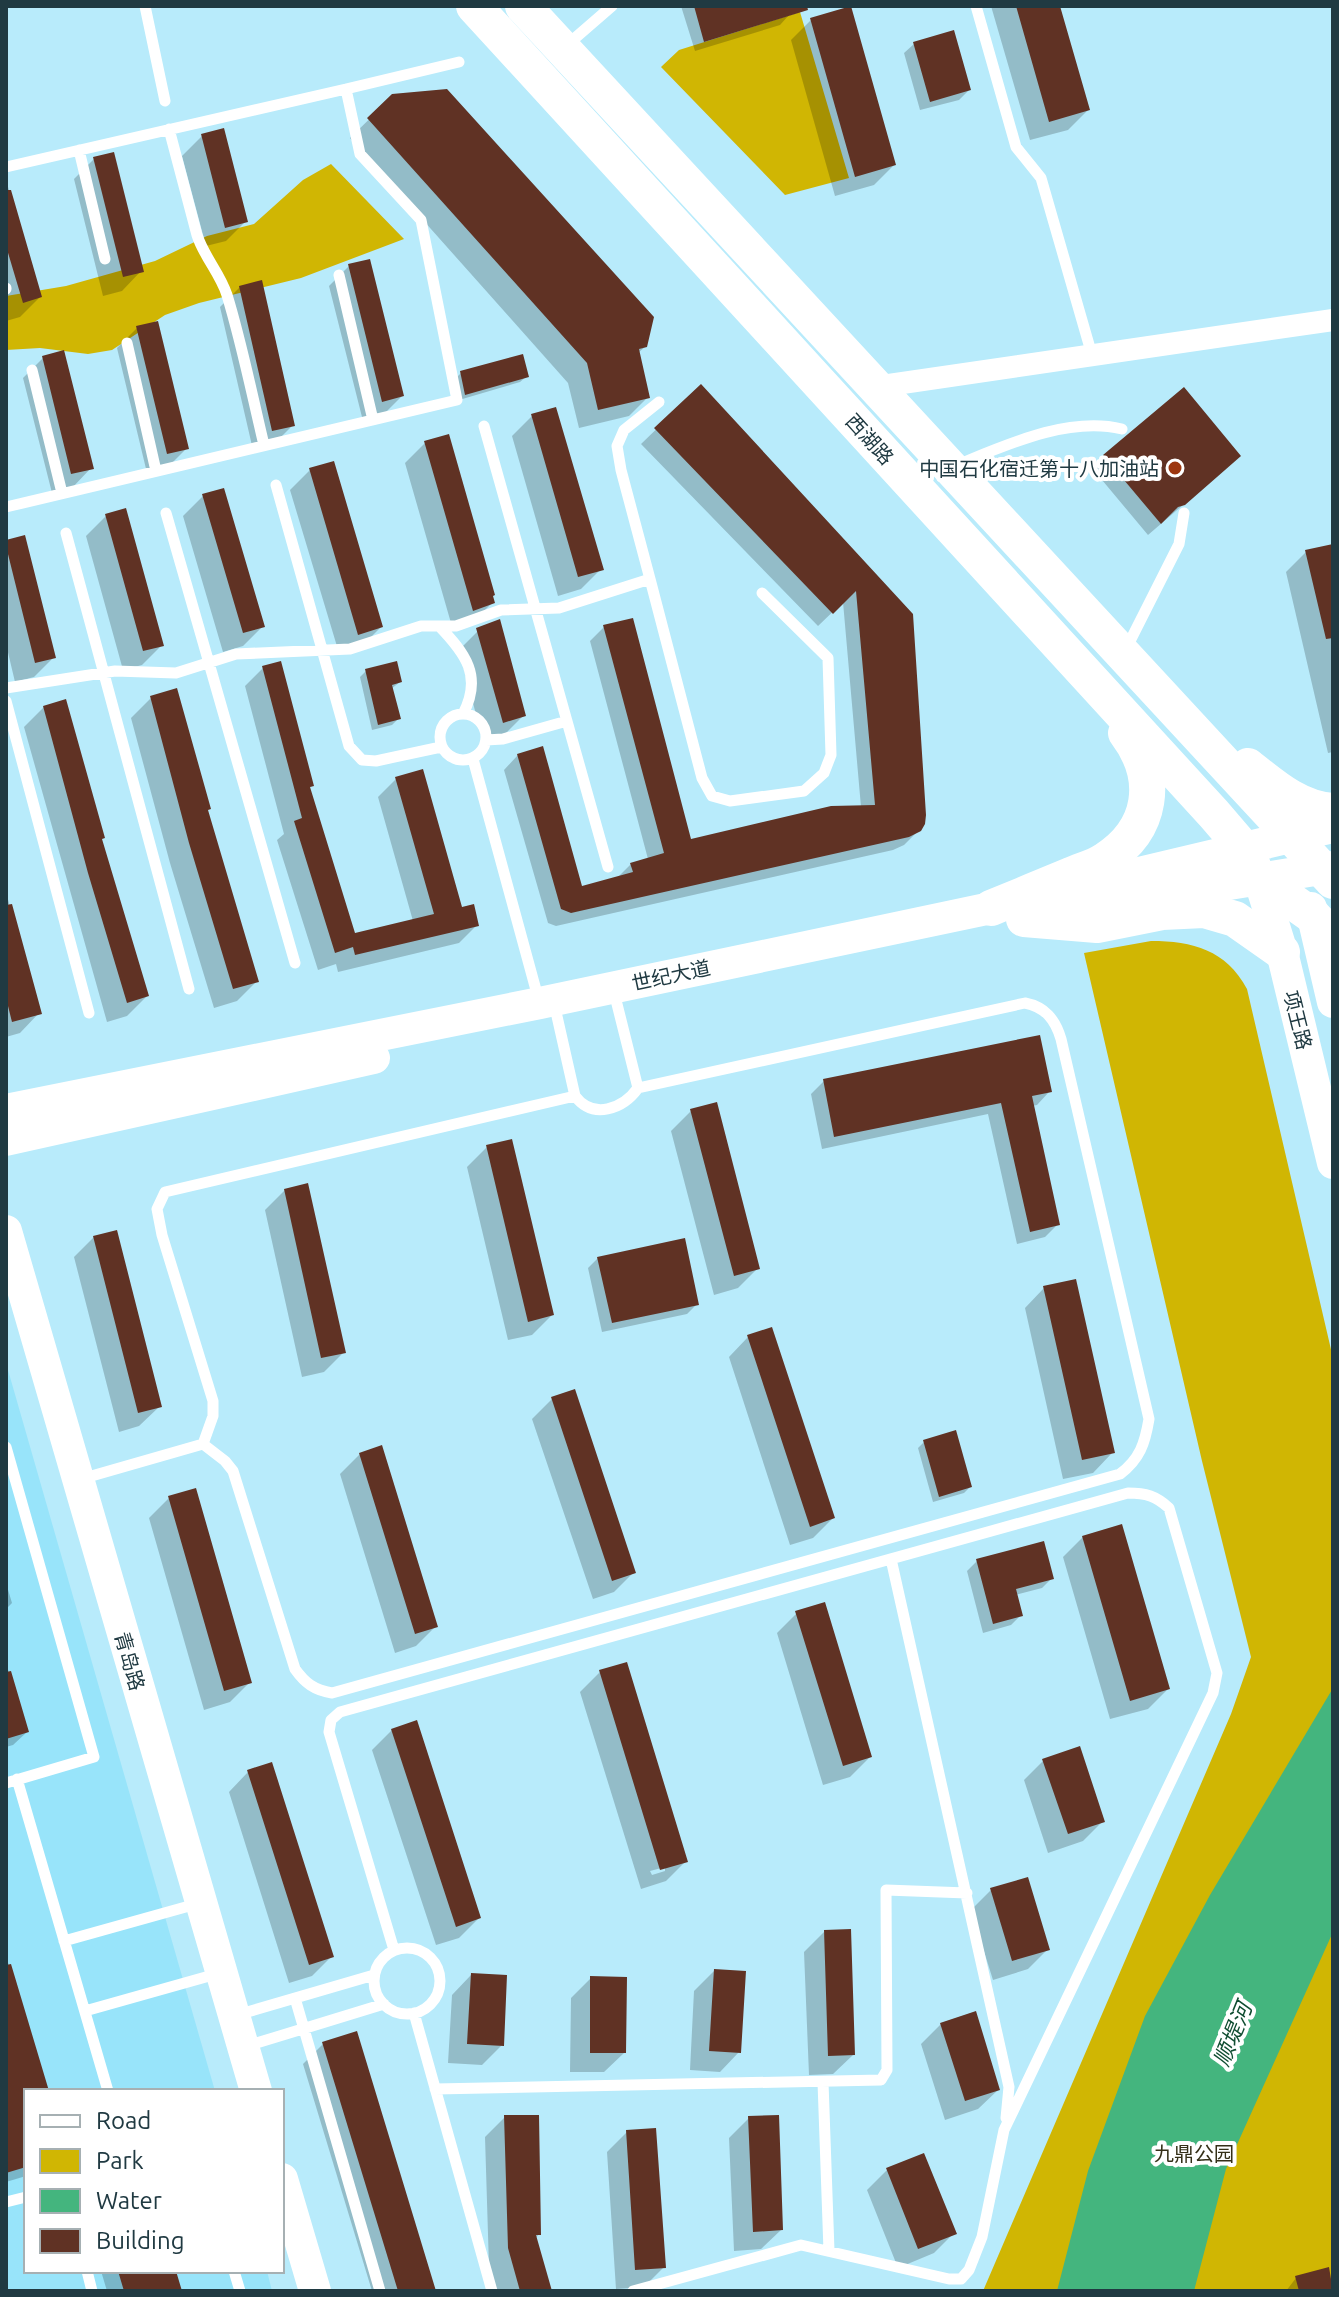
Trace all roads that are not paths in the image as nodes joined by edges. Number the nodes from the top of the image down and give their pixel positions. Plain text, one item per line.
1 (145, 6) edge
2 (474, 6) edge
3 (523, 6) edge
4 (612, 6) edge
5 (976, 6) edge
6 (562, 49) junction
7 (459, 62) dead end
8 (346, 89) junction
9 (165, 101) dead end
10 (169, 129) junction
11 (79, 150) junction
12 (6, 167) edge
13 (105, 259) dead end
14 (339, 275) dead end
15 (1333, 320) edge
16 (127, 343) dead end
17 (1092, 355) junction
18 (32, 370) dead end
19 (875, 387) junction
20 (659, 402) dead end
21 (373, 420) junction
22 (484, 426) dead end
23 (1122, 429) dead end
24 (264, 445) junction
25 (950, 468) junction
26 (156, 471) junction
27 (276, 485) dead end
28 (62, 493) junction
29 (6, 507) edge
30 (166, 513) dead end
31 (1184, 513) dead end
32 (66, 533) dead end
33 (650, 579) junction
34 (762, 593) dead end
35 (535, 608) junction
36 (1087, 616) junction
37 (439, 626) junction
38 (1046, 631) junction
39 (323, 651) junction
40 (1125, 652) junction
41 (209, 662) junction
42 (104, 673) junction
43 (6, 688) edge
44 (6, 701) edge
45 (463, 714) junction
46 (567, 721) junction
47 (486, 740) junction
48 (441, 747) junction
49 (473, 759) junction
50 (1333, 811) edge
51 (1333, 827) edge
52 (1291, 836) junction
53 (1251, 863) junction
54 (608, 867) dead end
55 (1322, 873) edge
56 (1008, 913) junction
57 (1323, 927) edge
58 (1282, 952) junction
59 (295, 963) dead end
60 (189, 989) dead end
61 (615, 996) junction
62 (1333, 1002) edge
63 (550, 1007) junction
64 (89, 1013) dead end
65 (638, 1088) junction
66 (575, 1096) junction
67 (6, 1110) edge
68 (6, 1140) edge
69 (1333, 1163) edge
70 (6, 1231) edge
71 (203, 1444) junction
72 (6, 1447) edge
73 (77, 1480) junction
74 (891, 1559) junction
75 (12, 1781) edge
76 (967, 1893) junction
77 (201, 1903) junction
78 (64, 1941) junction
79 (394, 1950) junction
80 (221, 1972) junction
81 (374, 1975) junction
82 (295, 1998) junction
83 (384, 2004) junction
84 (85, 2011) junction
85 (414, 2013) junction
86 (233, 2016) junction
87 (304, 2029) junction
88 (243, 2047) junction
89 (823, 2082) junction
90 (107, 2089) edge
91 (255, 2089) edge
92 (435, 2089) junction
93 (1004, 2130) junction
94 (284, 2186) edge
95 (829, 2251) junction
96 (315, 2291) edge
97 (380, 2291) edge
98 (492, 2291) edge
99 (633, 2291) edge

1 - 9 lane
2 - 38 main road, 西湖路
3 - 6 main road, 西湖路
4 - 6 lane
5 - 17 lane
6 - 19 main road, 西湖路
7 - 8 lane
8 - 10 lane
8 - 21 lane
10 - 11 lane
10 - 24 lane
11 - 12 lane
11 - 13 lane
14 - 21 lane
15 - 17 street
16 - 26 lane
17 - 19 street
18 - 28 lane
19 - 25 main road, 西湖路
20 - 33 lane
21 - 24 lane
22 - 35 lane
23 - 25 lane
24 - 26 lane
25 - 36 main road, 西湖路
26 - 28 lane
27 - 39 lane
28 - 29 lane
30 - 41 lane
31 - 40 lane
32 - 42 lane
33 - 34 lane
33 - 35 lane
35 - 37 lane
35 - 46 lane
36 - 40 main road
36 - 52 main road, 西湖路
37 - 39 lane
37 - 45 lane
38 - 53 main road, 西湖路
38 - 56 main road
39 - 41 lane
39 - 48 lane
40 - 50 main road
41 - 42 lane
41 - 59 lane
42 - 43 lane
42 - 60 lane
44 - 64 lane
45 - 47 lane
45 - 48 lane
46 - 47 lane
46 - 54 lane
47 - 49 lane
48 - 49 lane
49 - 63 lane
51 - 52 street, 世纪大道
52 - 53 street, 世纪大道
52 - 55 main road, 西湖路
53 - 55 street, 世纪大道
53 - 56 street, 世纪大道
53 - 57 main road, 西湖路
53 - 58 street, 项王路
55 - 57 street, 项王路
56 - 58 main road
56 - 61 street, 世纪大道
57 - 62 street, 项王路
58 - 69 street, 项王路
61 - 63 street, 世纪大道
61 - 65 lane
63 - 66 lane
63 - 67 street, 世纪大道
63 - 68 street, 世纪大道
65 - 66 lane
65 - 71 lane
66 - 71 lane
70 - 73 street, 青岛路
71 - 73 lane
72 - 75 lane
73 - 77 street, 青岛路
74 - 76 lane
74 - 79 lane
74 - 93 lane
75 - 78 lane
76 - 89 lane
76 - 93 lane
77 - 78 lane
77 - 80 street, 青岛路
78 - 84 lane
79 - 81 lane
79 - 85 lane
80 - 84 lane
80 - 86 street, 青岛路
81 - 82 lane
81 - 83 lane
82 - 86 lane
82 - 87 lane
83 - 85 lane
83 - 87 lane
84 - 90 lane
85 - 92 lane
86 - 88 street, 青岛路
87 - 88 lane
87 - 97 lane
88 - 91 street, 青岛路
89 - 92 lane
89 - 95 lane
92 - 98 lane
93 - 95 lane
94 - 96 street
95 - 99 lane

